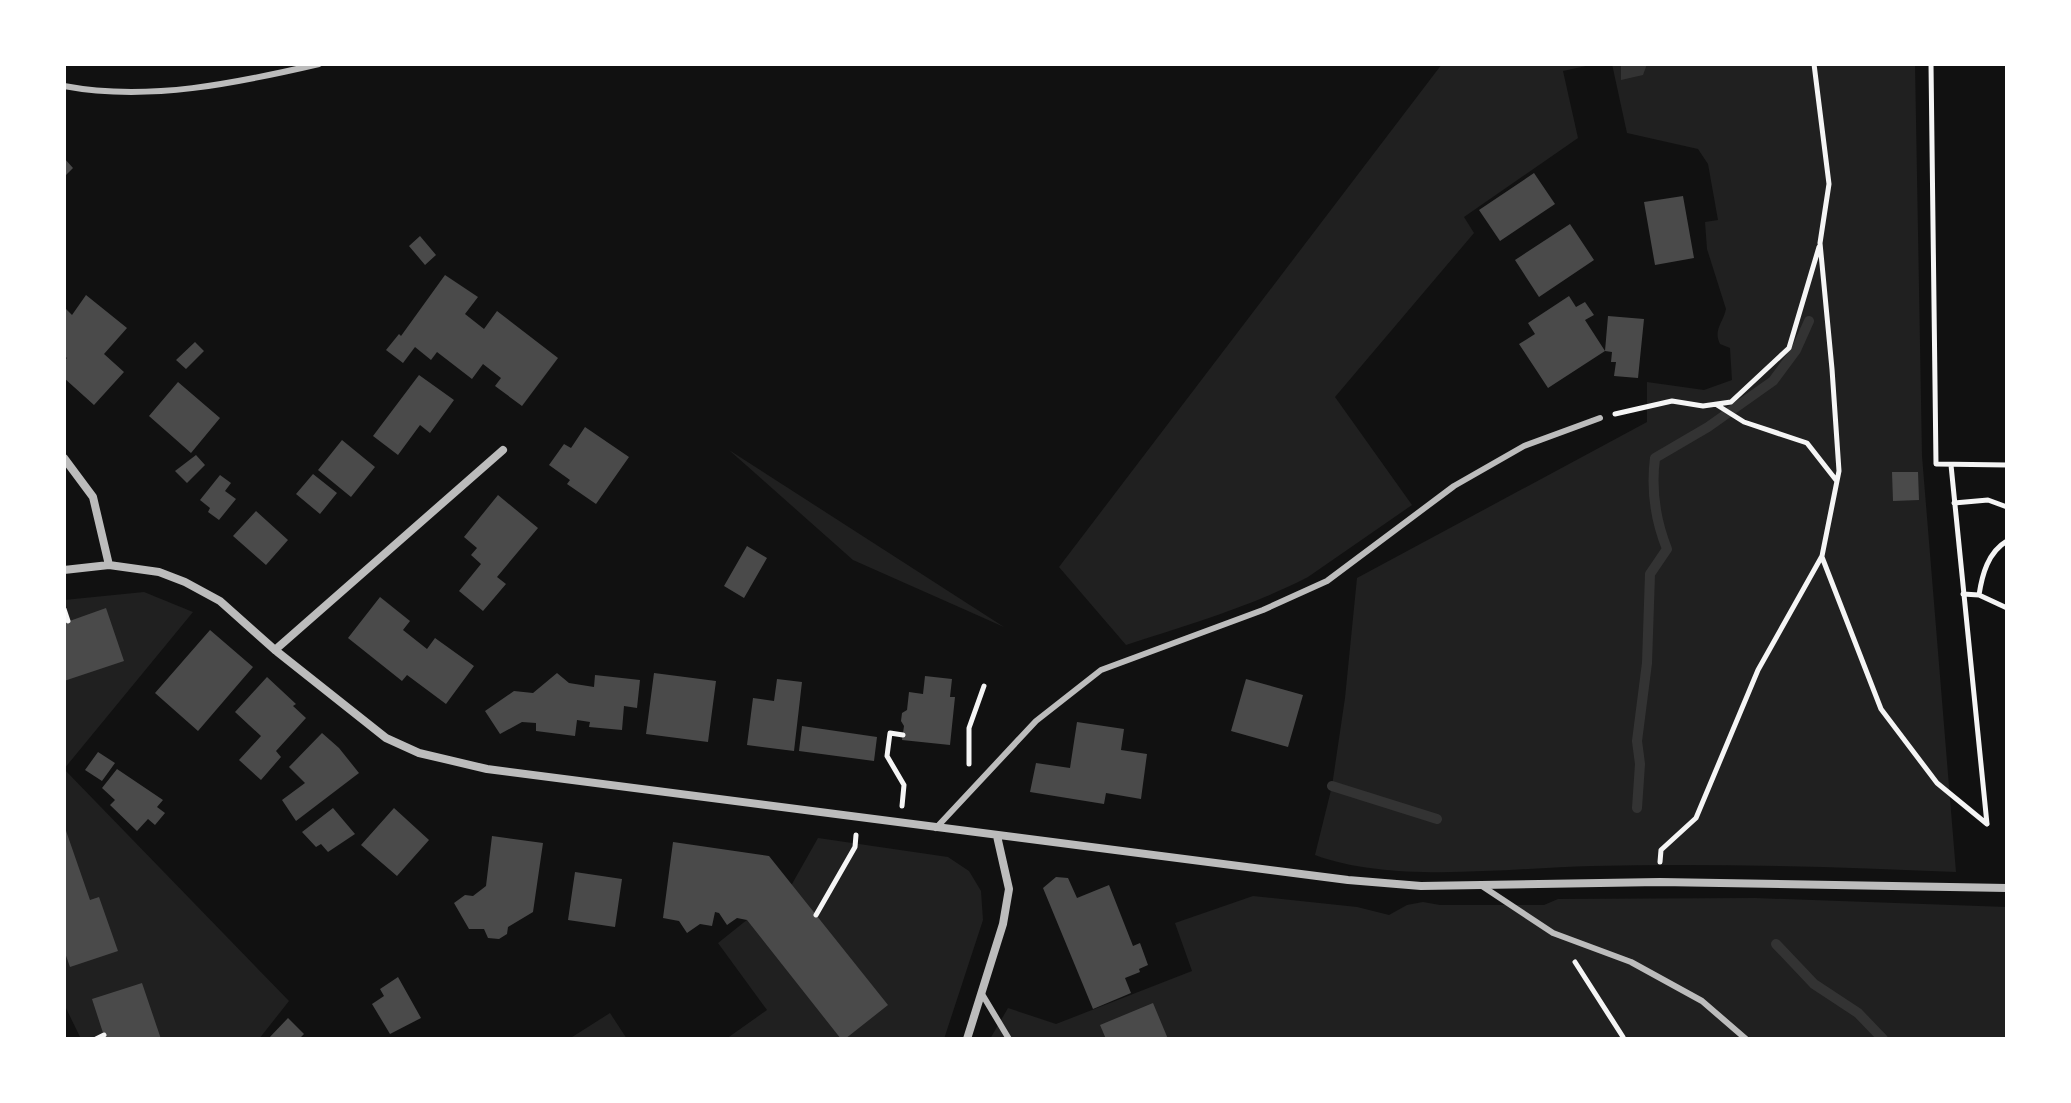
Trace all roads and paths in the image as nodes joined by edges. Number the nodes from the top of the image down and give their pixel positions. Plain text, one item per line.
1 (319, 64) edge
2 (1814, 64) edge
3 (1931, 64) edge
4 (64, 86) edge
5 (1820, 243) junction
6 (1715, 404) junction
7 (1600, 418) joint
8 (503, 450) dead end
9 (64, 458) edge
10 (1951, 465) junction
11 (2007, 465) edge
12 (1837, 481) junction
13 (1954, 503) junction
14 (2007, 507) edge
15 (2007, 541) edge
16 (1822, 556) junction
17 (109, 565) junction
18 (64, 570) edge
19 (1962, 594) junction
20 (1979, 595) junction
21 (2007, 608) edge
22 (64, 609) edge
23 (68, 621) dead end
24 (275, 650) junction
25 (984, 686) dead end
26 (903, 735) dead end
27 (970, 789) junction
28 (859, 818) junction
29 (900, 823) junction
30 (936, 828) junction
31 (997, 836) junction
32 (1660, 882) junction
33 (1480, 885) junction
34 (2007, 888) edge
35 (816, 915) dead end
36 (1553, 933) junction
37 (982, 994) junction
38 (104, 1035) dead end
39 (1623, 1037) dead end
40 (96, 1039) edge
41 (967, 1039) edge
42 (1009, 1039) edge
43 (1746, 1039) edge

1 - 4 lane
2 - 5 path
3 - 10 path
5 - 6 path
5 - 12 path
6 - 7 path
6 - 12 path
7 - 27 lane
8 - 24 street
9 - 17 street
10 - 11 path
10 - 13 path
12 - 16 path
13 - 14 path
13 - 19 path
15 - 20 path
16 - 19 path
16 - 32 path
17 - 18 street
17 - 24 street
19 - 20 path
20 - 21 path
22 - 23 path
24 - 28 street
25 - 27 path
26 - 29 path
27 - 30 lane
28 - 29 street
28 - 35 path
29 - 30 street
30 - 31 street
31 - 33 street
31 - 37 street
32 - 33 street
32 - 34 street
33 - 36 lane
36 - 39 path
36 - 43 lane
37 - 41 street
37 - 42 lane
38 - 40 path

